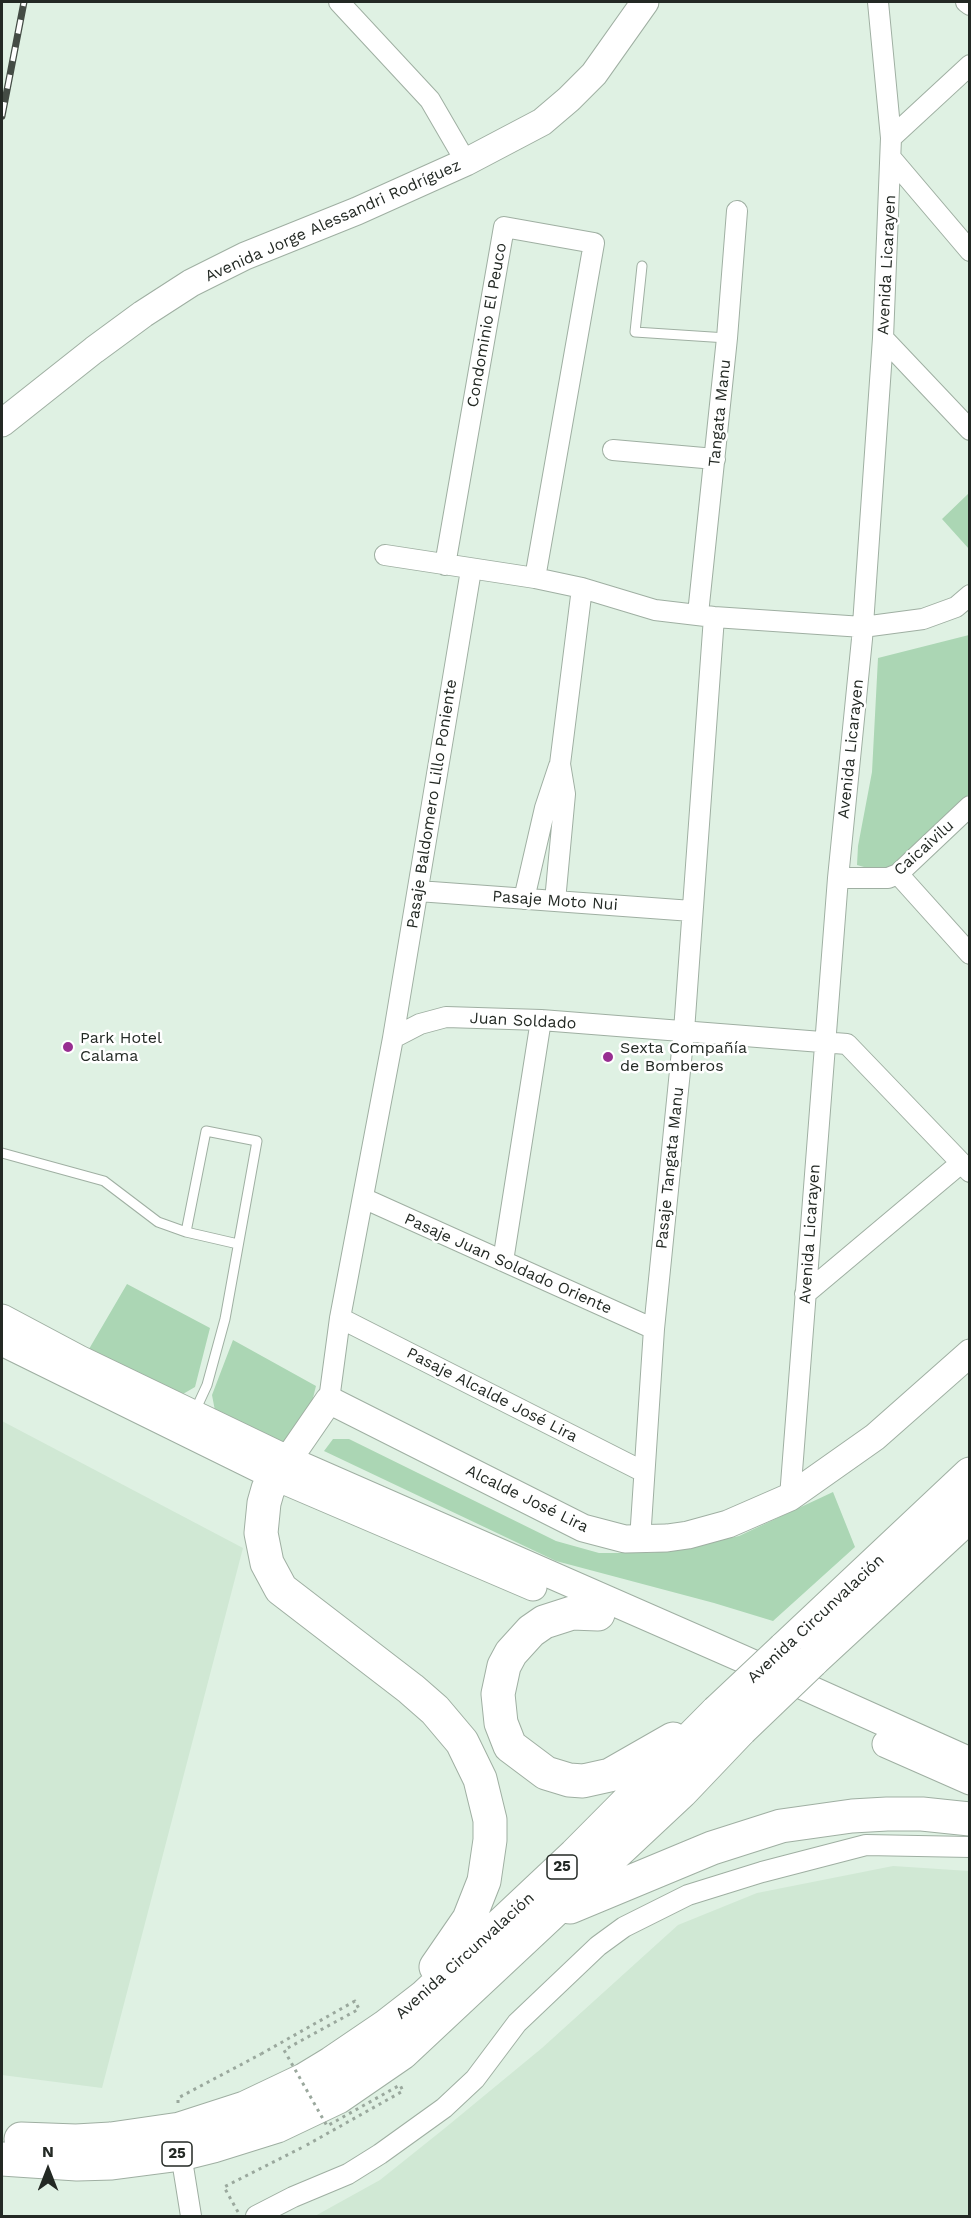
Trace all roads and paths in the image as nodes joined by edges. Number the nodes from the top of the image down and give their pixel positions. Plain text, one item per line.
1 (645, 2) edge
2 (878, 2) edge
3 (966, 2) edge
4 (343, 3) edge
5 (969, 5) edge
6 (969, 65) edge
7 (891, 138) junction
8 (891, 158) junction
9 (466, 162) junction
10 (737, 211) dead end
11 (967, 244) edge
12 (642, 266) dead end
13 (727, 338) junction
14 (884, 338) junction
15 (2, 423) edge
16 (969, 430) edge
17 (613, 450) dead end
18 (715, 459) junction
19 (386, 555) dead end
20 (445, 565) junction
21 (471, 570) junction
22 (535, 582) junction
23 (582, 588) junction
24 (969, 595) edge
25 (706, 615) junction
26 (862, 627) junction
27 (560, 764) junction
28 (969, 806) edge
29 (898, 874) junction
30 (838, 878) junction
31 (418, 891) junction
32 (524, 899) junction
33 (555, 901) junction
34 (692, 911) junction
35 (969, 954) edge
36 (541, 1020) junction
37 (684, 1031) junction
38 (393, 1038) junction
39 (825, 1041) junction
40 (2, 1153) edge
41 (965, 1167) edge
42 (363, 1198) junction
43 (186, 1232) junction
44 (238, 1244) junction
45 (503, 1261) junction
46 (805, 1294) junction
47 (2, 1318) edge
48 (340, 1318) junction
49 (654, 1329) junction
50 (2, 1342) edge
51 (969, 1353) edge
52 (328, 1400) junction
53 (192, 1414) junction
54 (283, 1469) junction
55 (644, 1472) junction
56 (969, 1474) edge
57 (790, 1497) junction
58 (969, 1515) edge
59 (640, 1540) junction
60 (598, 1614) junction
61 (798, 1655) junction
62 (726, 1717) junction
63 (510, 1746) junction
64 (969, 1761) edge
65 (969, 1781) edge
66 (969, 1819) edge
67 (969, 1847) edge
68 (550, 1917) junction
69 (401, 2015) junction
70 (178, 2098) dead end
71 (2, 2138) edge
72 (181, 2154) junction
73 (2, 2159) edge
74 (191, 2217) edge
75 (240, 2217) edge
76 (256, 2217) edge

1 - 9 street, Avenida Jorge Alessandri Rodríguez
2 - 7 street, Avenida Licarayen
3 - 5 street
4 - 9 street
6 - 7 street
7 - 8 street, Avenida Licarayen
8 - 11 street
8 - 14 street, Avenida Licarayen
9 - 15 street, Avenida Jorge Alessandri Rodríguez
10 - 13 street, Tangata Manu
12 - 13 lane
13 - 18 street, Tangata Manu
14 - 16 street
14 - 26 street, Avenida Licarayen
17 - 18 street
18 - 25 street, Tangata Manu
19 - 20 street
20 - 21 street
20 - 22 street, Condominio El Peuco
21 - 22 street
21 - 31 street, Pasaje Baldomero Lillo Poniente
22 - 23 street
23 - 25 street
23 - 27 street
24 - 26 street
25 - 26 street
25 - 34 street, Pasaje Tangata Manu
26 - 30 street, Avenida Licarayen
27 - 32 street
27 - 33 street
28 - 29 street, Caicaivilu
29 - 30 street, Caicaivilu
29 - 35 street
30 - 39 street, Avenida Licarayen
31 - 32 street, Pasaje Moto Nui
31 - 38 street, Pasaje Baldomero Lillo Poniente
32 - 33 street, Pasaje Moto Nui
33 - 34 street, Pasaje Moto Nui
34 - 37 street, Pasaje Tangata Manu
36 - 37 street, Juan Soldado
36 - 38 street, Juan Soldado
36 - 45 street
37 - 39 street, Juan Soldado
37 - 49 street, Pasaje Tangata Manu
38 - 42 street
39 - 41 street, Juan Soldado
39 - 46 street, Avenida Licarayen
40 - 43 lane
41 - 46 street
42 - 45 street, Pasaje Juan Soldado Oriente
42 - 48 street
43 - 44 lane
43 - 44 lane
44 - 53 lane
45 - 49 street, Pasaje Juan Soldado Oriente
46 - 57 street, Avenida Licarayen
47 - 53 street
48 - 52 street
48 - 55 street, Pasaje Alcalde José Lira
49 - 55 street, Pasaje Tangata Manu
50 - 54 street
51 - 57 street, Alcalde José Lira
52 - 54 street
52 - 59 street, Alcalde José Lira
53 - 54 street
54 - 60 street
54 - 63 highway
54 - 64 street
54 - 69 highway
55 - 59 street, Pasaje Tangata Manu
56 - 61 highway, Avenida Circunvalación / 25
57 - 59 street, Alcalde José Lira
58 - 61 highway, Avenida Circunvalación / 25
60 - 63 highway
60 - 65 street
61 - 62 highway, Avenida Circunvalación / 25, bridge
62 - 63 highway
62 - 68 highway, Avenida Circunvalación / 25
62 - 69 highway, Avenida Circunvalación / 25
66 - 68 highway
67 - 76 street
68 - 72 highway, Avenida Circunvalación / 25
69 - 71 highway, Avenida Circunvalación / 25
70 - 75 path, bridge
72 - 73 highway, Avenida Circunvalación / 25
72 - 74 street

